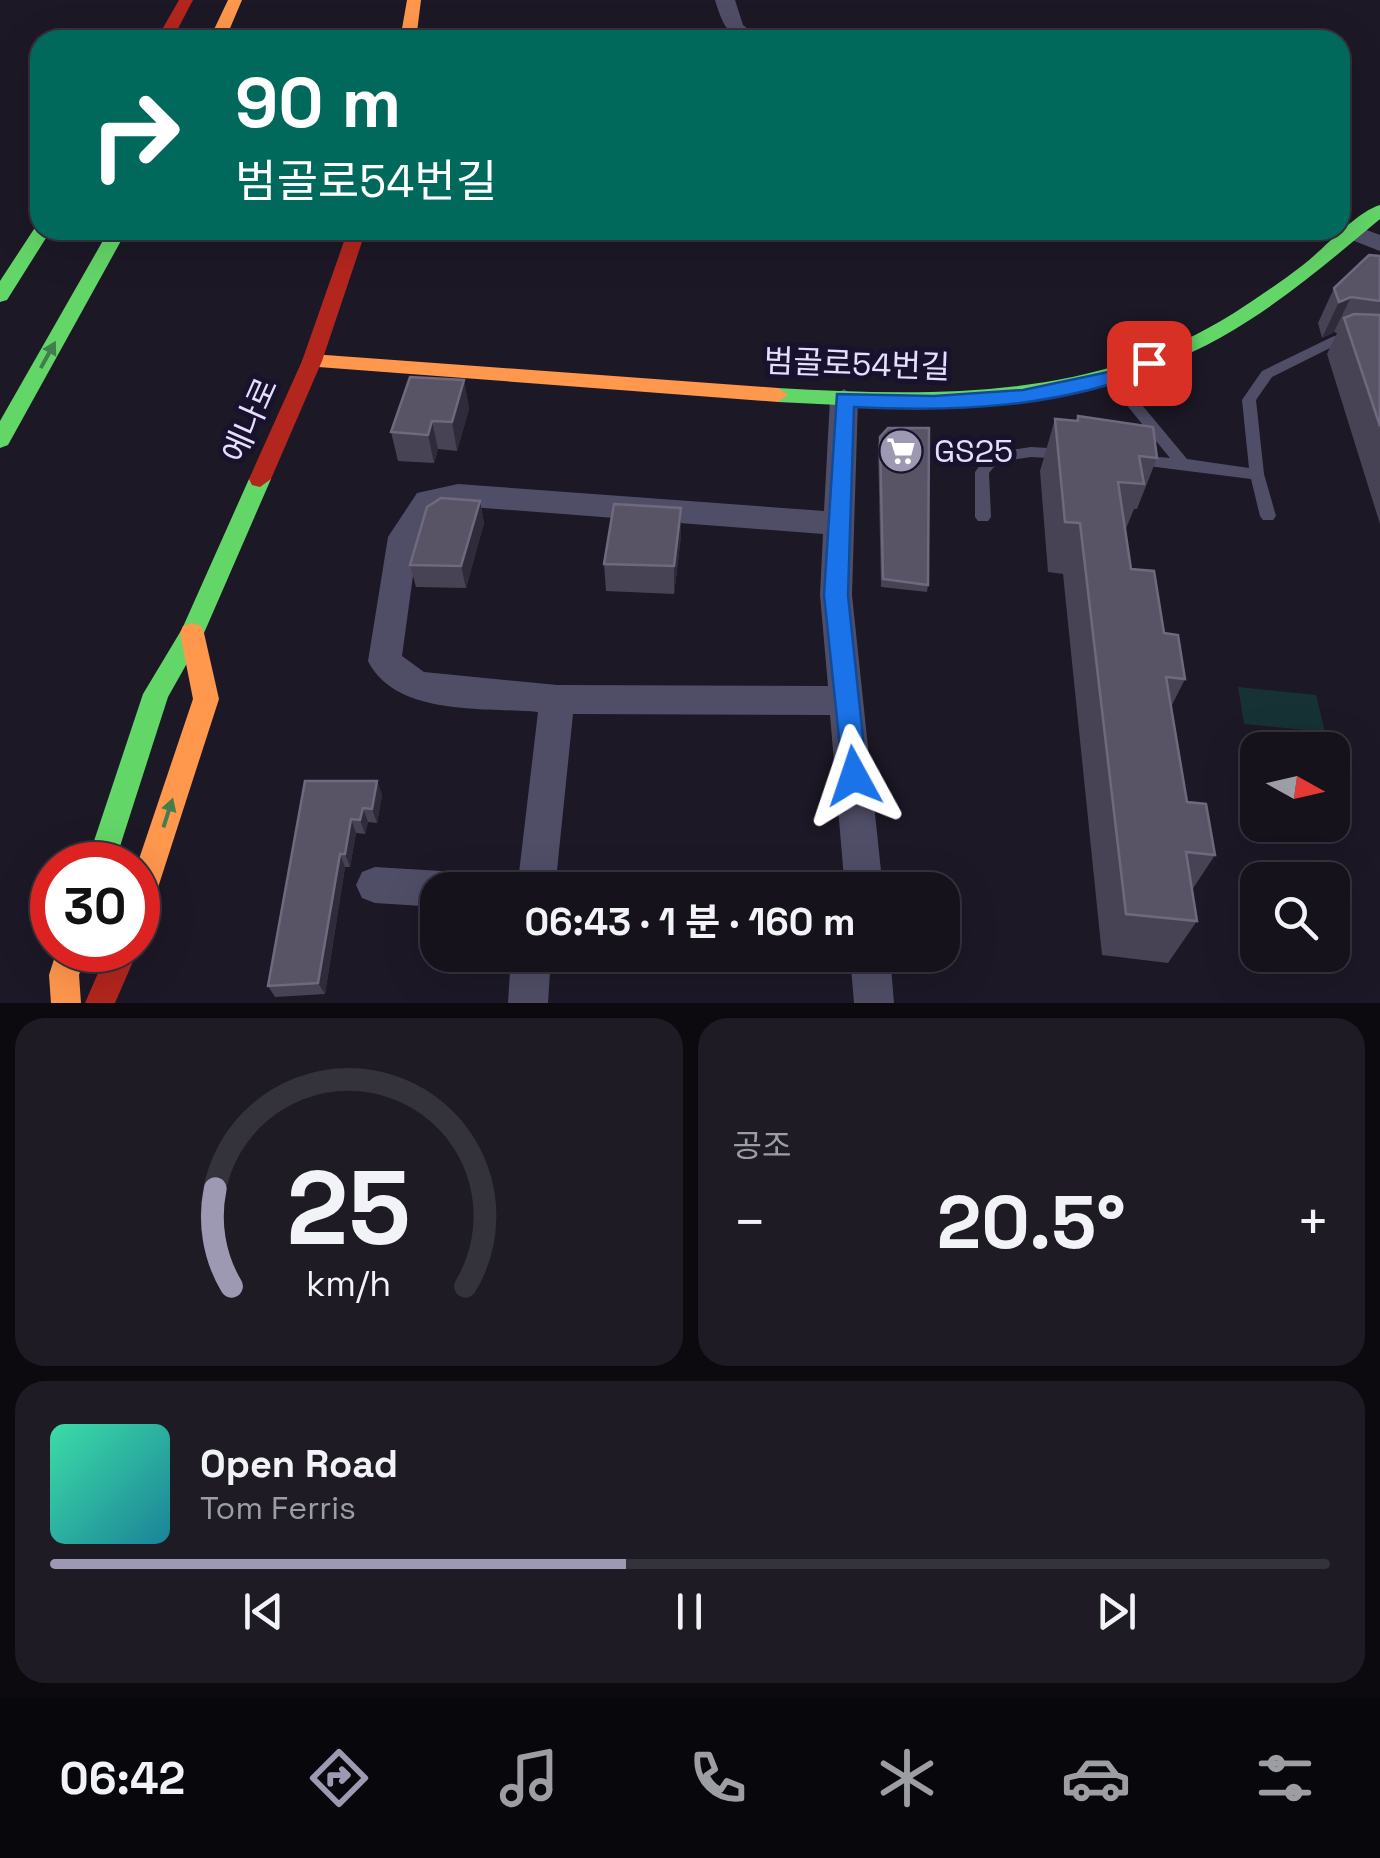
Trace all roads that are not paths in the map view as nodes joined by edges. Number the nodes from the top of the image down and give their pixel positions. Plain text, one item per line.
1 (186, 0) edge
2 (235, 0) edge
3 (414, 0) edge
4 (725, 0) edge
5 (170, 30) edge
6 (222, 30) edge
7 (410, 30) edge
8 (737, 30) edge
9 (1380, 210) edge
10 (1350, 229) edge
11 (1350, 231) edge
12 (36, 240) edge
13 (112, 240) edge
14 (353, 240) edge
15 (1336, 240) edge
16 (1380, 244) edge
17 (0, 296) edge
18 (1380, 344) edge
19 (312, 361) junction
20 (1112, 378) junction
21 (844, 399) junction
22 (0, 440) edge
23 (1088, 456) edge
24 (1126, 460) edge
25 (1183, 464) junction
26 (1257, 474) junction
27 (1268, 516) dead end
28 (983, 517) dead end
29 (836, 524) junction
30 (192, 632) junction
31 (556, 699) junction
32 (847, 701) junction
33 (108, 842) edge
34 (159, 842) edge
35 (538, 872) edge
36 (862, 872) edge
37 (375, 885) dead end
38 (420, 888) edge
39 (65, 972) edge
40 (113, 972) edge
41 (531, 972) edge
42 (871, 972) edge
43 (66, 1003) edge
44 (100, 1003) edge
45 (528, 1003) edge
46 (874, 1003) edge

1 - 5 main road
2 - 6 main road
3 - 7 main road
4 - 8 street
9 - 10 main road, 범골로54번길
11 - 16 street
12 - 17 main road
22 -> 13 main road
14 - 19 main road, 에나로
15 - 20 main road, 범골로54번길
18 - 26 lane
19 - 21 main road, 범골로54번길
19 - 30 main road, 에나로
20 - 21 main road, 범골로54번길
20 - 25 lane
21 - 29 street
23 - 28 lane
24 - 25 lane
25 - 26 lane
26 - 27 lane
29 - 31 street
29 - 32 street
30 - 33 main road, 에나로
34 -> 30 main road
31 - 32 street
31 - 35 street
32 - 36 street
37 - 38 street
39 - 43 main road
40 - 44 main road
41 - 45 street
42 - 46 street

